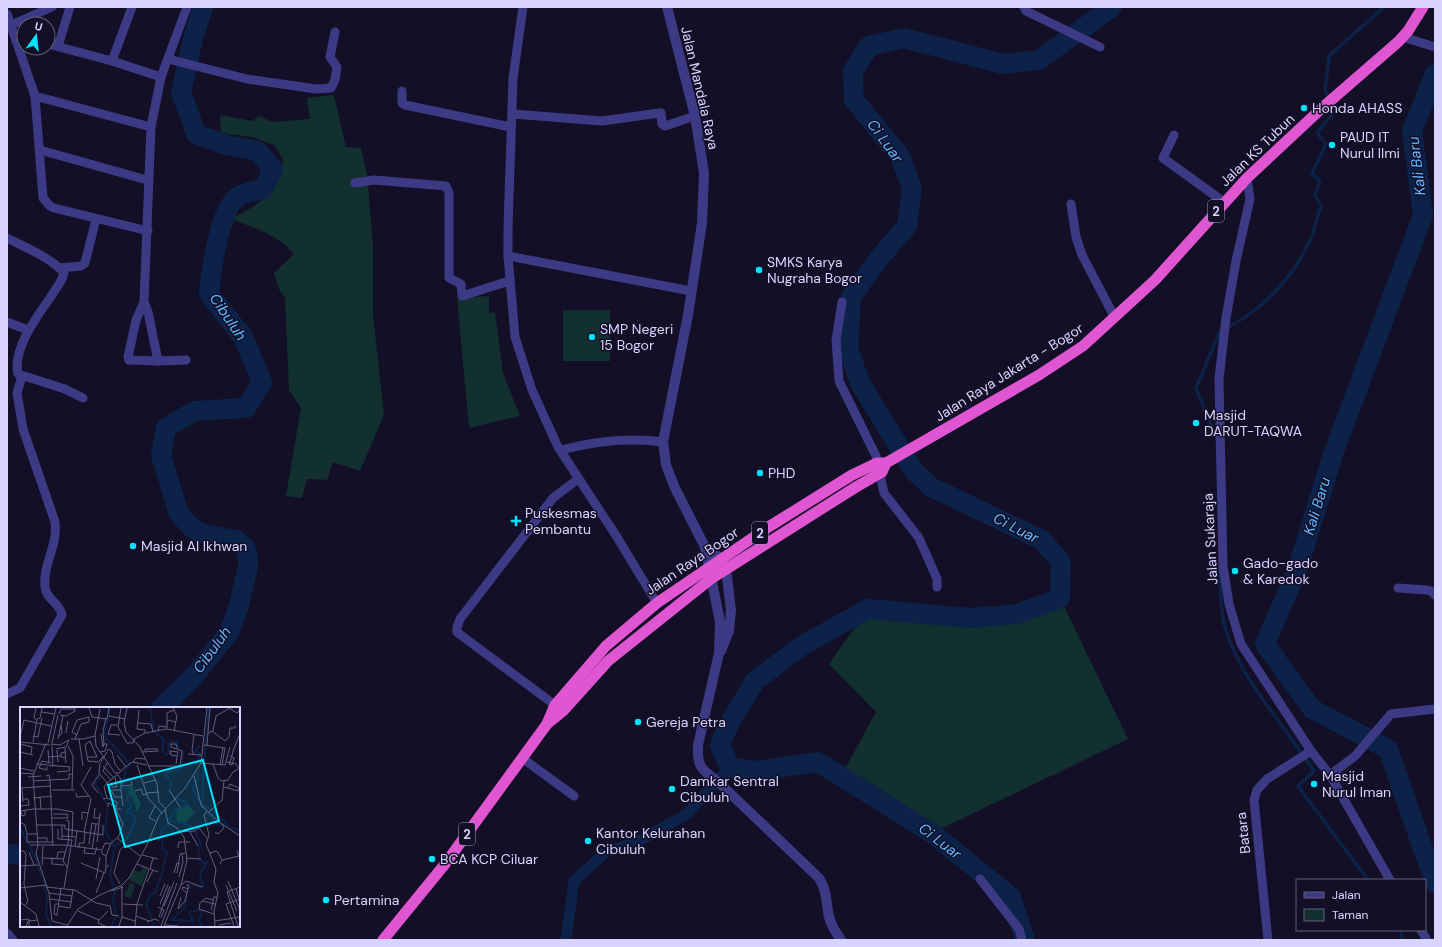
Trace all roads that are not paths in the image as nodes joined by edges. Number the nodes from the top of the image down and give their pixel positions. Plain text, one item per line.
1 (52, 7) edge
2 (70, 7) edge
3 (132, 7) edge
4 (187, 7) edge
5 (523, 7) edge
6 (667, 7) edge
7 (1024, 7) edge
8 (1423, 7) edge
9 (7, 14) edge
10 (11, 25) junction
11 (16, 32) edge
12 (335, 32) dead end
13 (1403, 37) junction
14 (58, 46) joint
15 (1432, 46) edge
16 (1100, 47) dead end
17 (25, 56) edge
18 (168, 58) junction
19 (112, 61) junction
20 (161, 77) junction
21 (402, 90) dead end
22 (35, 96) junction
23 (513, 114) junction
24 (695, 116) junction
25 (151, 127) junction
26 (511, 127) junction
27 (1174, 136) dead end
28 (40, 150) junction
29 (1247, 178) junction
30 (147, 180) junction
31 (355, 183) dead end
32 (1224, 202) junction
33 (1071, 204) dead end
34 (96, 219) junction
35 (148, 231) junction
36 (7, 238) edge
37 (508, 256) junction
38 (59, 268) junction
39 (509, 281) junction
40 (691, 291) junction
41 (144, 302) junction
42 (842, 302) dead end
43 (1115, 318) junction
44 (7, 322) edge
45 (28, 330) junction
46 (186, 360) dead end
47 (158, 361) junction
48 (22, 376) junction
49 (83, 398) dead end
50 (663, 442) junction
51 (561, 450) junction
52 (883, 466) junction
53 (578, 479) junction
54 (705, 547) junction
55 (724, 564) junction
56 (711, 572) junction
57 (937, 587) dead end
58 (1398, 588) dead end
59 (1435, 595) edge
60 (657, 602) junction
61 (721, 651) junction
62 (7, 694) edge
63 (555, 705) junction
64 (1435, 709) edge
65 (547, 724) junction
66 (1309, 752) junction
67 (522, 758) junction
68 (1330, 775) junction
69 (574, 796) dead end
70 (980, 879) dead end
71 (1389, 879) edge
72 (1422, 931) edge
73 (7, 933) edge
74 (13, 940) edge
75 (383, 940) edge
76 (841, 940) edge
77 (1022, 940) edge
78 (1268, 940) edge
79 (1427, 940) edge

1 - 10 street
2 - 14 street
3 - 19 street
4 - 18 street
5 - 23 street
6 - 24 street, Jalan Mandala Raya
7 - 16 street
8 - 13 highway, Jalan KS Tubun / 2
9 - 10 street
10 - 11 street
12 - 18 street
13 - 15 street
13 - 29 highway, Jalan KS Tubun / 2
14 - 19 street
17 - 22 street
18 - 20 street
19 - 20 street
20 - 25 street
21 - 26 street
22 - 25 street
22 - 28 street
23 - 24 street
23 - 26 street
24 - 40 street, Jalan Mandala Raya
25 - 30 street
26 - 37 street
27 - 32 street
28 - 30 street
28 - 34 street
29 - 32 highway, Jalan KS Tubun / 2
29 - 66 street, Jalan Sukaraja
30 - 35 street
31 - 39 street
32 - 43 highway, Jalan KS Tubun / 2
33 - 43 street
34 - 35 street
34 - 38 street
35 - 41 street
36 - 38 street
37 - 39 street
37 - 40 street
38 - 45 street
39 - 51 street
40 - 50 street, Jalan Mandala Raya
41 - 47 street
41 - 47 street
42 - 52 street
43 - 52 highway, Jalan Raya Jakarta - Bogor / 2
44 - 45 street
45 - 48 street
46 - 47 street
48 - 49 street
48 - 62 street
50 - 51 street
50 - 54 street, Jalan Mandala Raya
51 - 53 street
52 - 55 highway, Jalan Raya Bogor / 2
52 - 57 street
53 - 60 street
53 - 63 street
54 - 55 street
54 - 56 street
55 - 56 highway, Jalan Raya Bogor / 2
55 - 61 street
56 - 60 highway, Jalan Raya Bogor / 2
56 - 61 street
56 - 65 highway, Jalan Raya Bogor / 2
58 - 59 street
60 - 63 highway, Jalan Raya Bogor / 2
61 - 76 street
63 - 65 highway, Jalan Raya Bogor / 2
64 - 68 street
65 - 67 highway, Jalan Raya Bogor / 2
66 - 68 street, Jalan Sukaraja
66 - 78 street, Batara
67 - 69 street
67 - 75 highway, Jalan Raya Bogor / 2
68 - 71 street, Jalan Sukaraja
70 - 77 street
72 - 79 street
73 - 74 street

